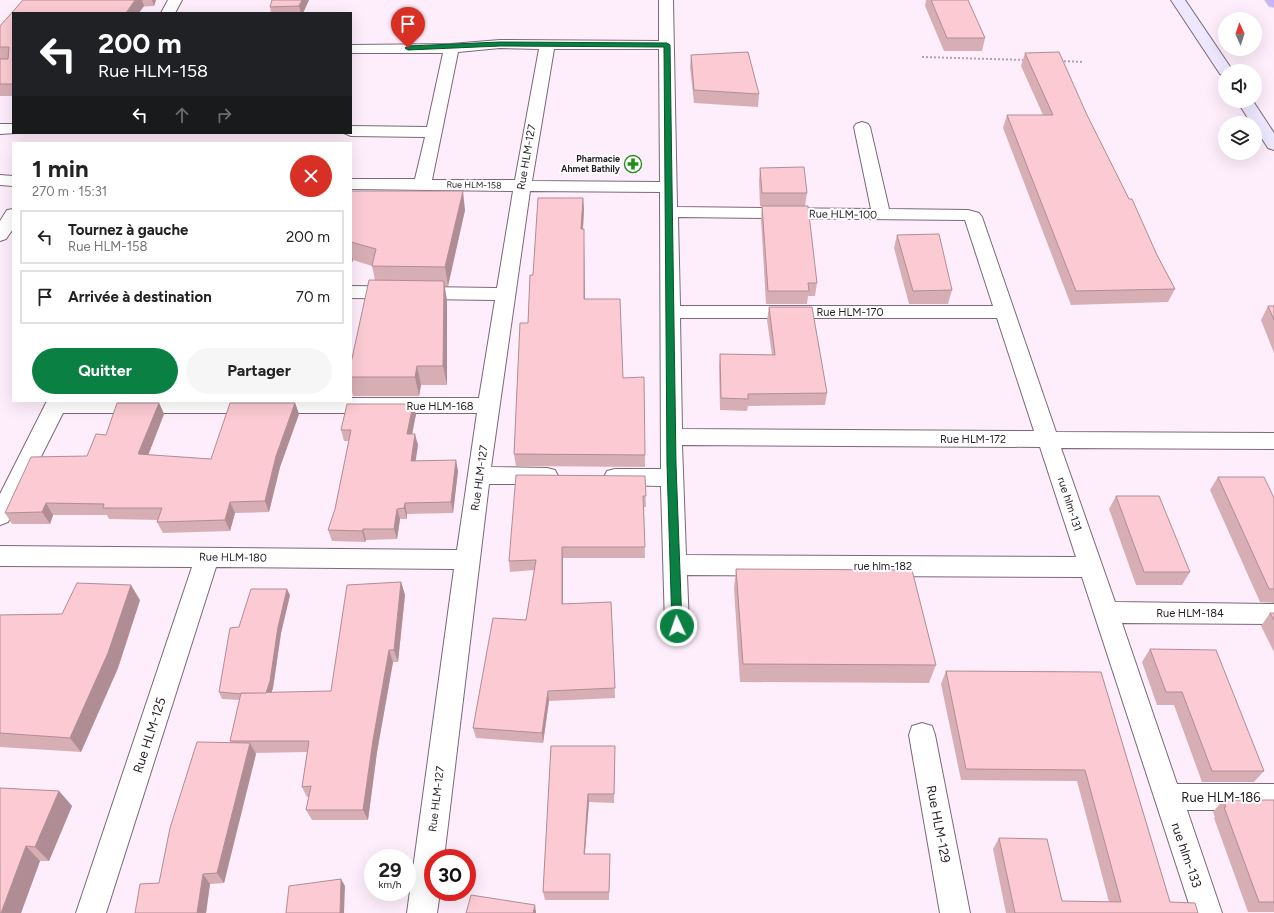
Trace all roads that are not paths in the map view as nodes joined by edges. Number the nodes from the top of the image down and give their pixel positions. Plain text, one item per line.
1 (175, 0) edge
2 (666, 0) edge
3 (1178, 0) edge
4 (1272, 0) edge
5 (1274, 3) edge
6 (169, 12) edge
7 (547, 44) junction
8 (667, 45) junction
9 (451, 48) junction
10 (352, 49) edge
11 (1220, 64) edge
12 (1250, 108) edge
13 (862, 127) dead end
14 (0, 129) edge
15 (12, 129) edge
16 (352, 131) edge
17 (434, 132) junction
18 (1274, 145) edge
19 (0, 180) edge
20 (12, 180) edge
21 (352, 184) edge
22 (423, 184) junction
23 (521, 186) junction
24 (668, 187) junction
25 (669, 212) junction
26 (880, 214) junction
27 (968, 215) joint
28 (12, 216) edge
29 (0, 235) edge
30 (352, 292) edge
31 (505, 294) junction
32 (670, 312) junction
33 (1006, 312) junction
34 (57, 403) edge
35 (489, 406) junction
36 (671, 437) junction
37 (1048, 439) junction
38 (1274, 441) edge
39 (479, 475) junction
40 (564, 476) edge
41 (595, 477) edge
42 (672, 478) junction
43 (0, 516) edge
44 (0, 556) edge
45 (207, 557) junction
46 (466, 560) junction
47 (675, 565) junction
48 (1091, 567) junction
49 (1106, 612) junction
50 (1274, 614) edge
51 (677, 626) dead end
52 (922, 735) dead end
53 (1167, 797) junction
54 (1274, 797) edge
55 (91, 913) edge
56 (422, 913) edge
57 (956, 913) edge
58 (1207, 913) edge

1 - 6 street
2 - 8 street
3 - 11 street
4 - 5 highway
7 - 8 street
7 - 9 street
7 - 23 street, Rue HLM-127
8 - 24 street
9 - 10 street
9 - 17 street
12 - 18 street
13 - 26 street
14 - 15 street
16 - 17 street
17 - 22 street
19 - 20 street
21 - 22 street, Rue HLM-158
22 - 23 street, Rue HLM-158
23 - 24 street, Rue HLM-158
23 - 31 street, Rue HLM-127
24 - 25 street
25 - 26 street, Rue HLM-100
25 - 32 street
26 - 27 street, Rue HLM-100
27 - 33 street, rue hlm-131
28 - 29 street
30 - 31 street
31 - 35 street, Rue HLM-127
32 - 33 street, Rue HLM-170
32 - 36 street
33 - 37 street, rue hlm-131
34 - 35 street, Rue HLM-168
34 - 43 street
35 - 39 street, Rue HLM-127
36 - 37 street, Rue HLM-172
36 - 42 street
37 - 38 street, Rue HLM-172
37 - 48 street, rue hlm-131
39 - 40 street
39 - 46 street, Rue HLM-127
41 - 42 street
42 - 47 street
44 - 45 street, Rue HLM-180
45 - 46 street, Rue HLM-180
45 - 55 street, Rue HLM-125
46 - 56 street, Rue HLM-127
47 - 48 street, rue hlm-182
47 - 51 street
48 - 49 street, rue hlm-131
49 - 50 street, Rue HLM-184
49 - 53 street, rue hlm-131
52 - 57 street, Rue HLM-129
53 - 54 street, Rue HLM-186
53 - 58 street, rue hlm-133

